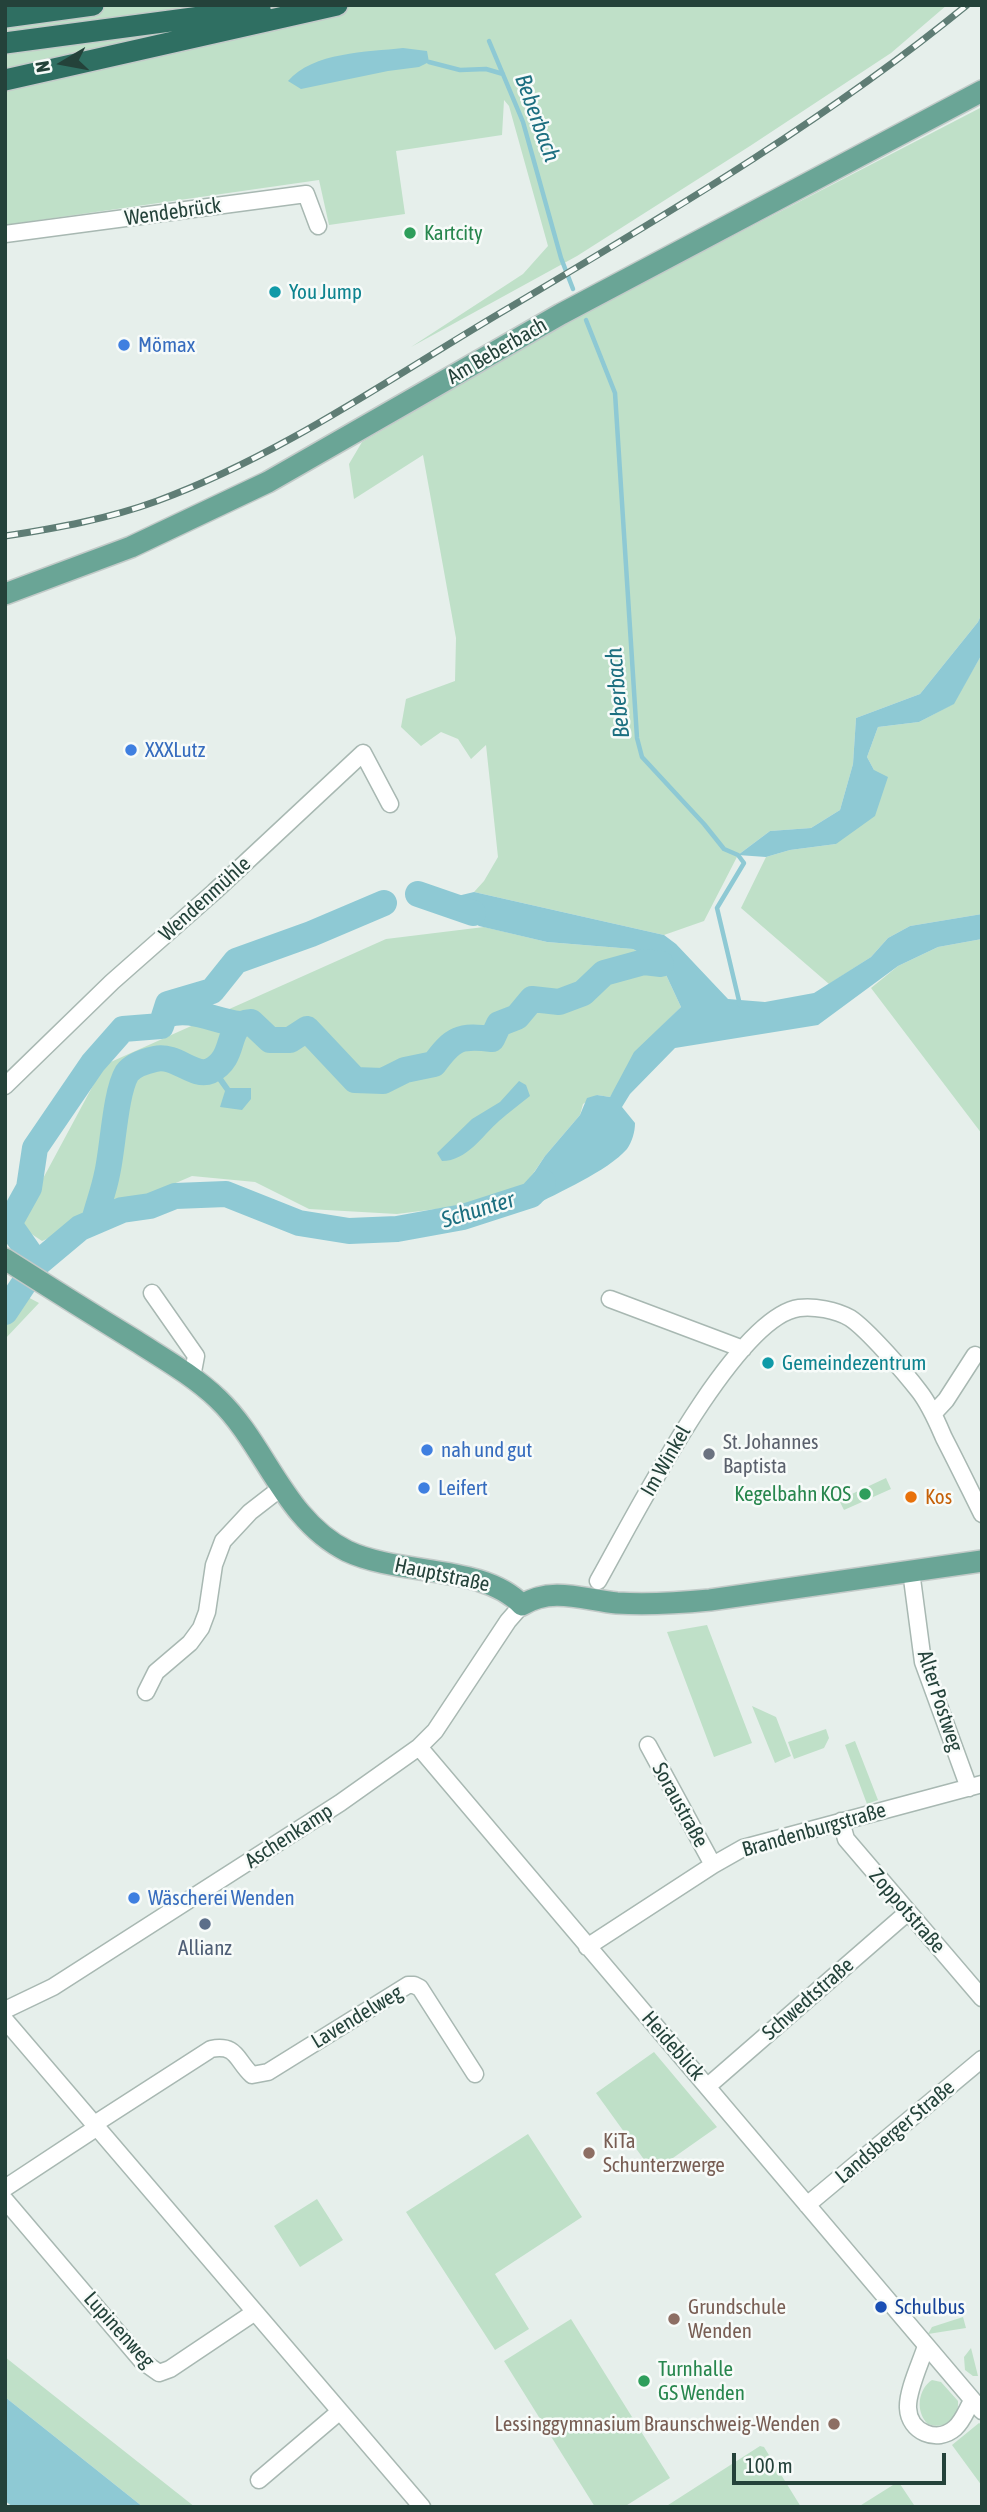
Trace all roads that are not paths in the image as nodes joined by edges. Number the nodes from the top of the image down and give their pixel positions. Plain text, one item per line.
1 (93, 5) edge
2 (293, 5) edge
3 (337, 5) edge
4 (5, 17) edge
5 (5, 43) edge
6 (5, 80) edge
7 (982, 90) edge
8 (318, 226) dead end
9 (5, 234) edge
10 (5, 594) edge
11 (390, 804) dead end
12 (5, 1086) edge
13 (5, 1259) edge
14 (152, 1293) dead end
15 (610, 1299) dead end
16 (743, 1349) junction
17 (975, 1355) dead end
18 (192, 1377) junction
19 (933, 1414) junction
20 (281, 1488) junction
21 (982, 1514) edge
22 (982, 1560) edge
23 (911, 1571) junction
24 (598, 1581) dead end
25 (522, 1605) junction
26 (146, 1692) dead end
27 (648, 1745) dead end
28 (419, 1747) junction
29 (976, 1786) edge
30 (841, 1821) junction
31 (713, 1865) junction
32 (908, 1912) junction
33 (587, 1947) junction
34 (982, 1997) edge
35 (5, 2010) edge
36 (5, 2020) edge
37 (982, 2059) edge
38 (475, 2074) dead end
39 (708, 2086) junction
40 (95, 2126) junction
41 (5, 2188) edge
42 (5, 2200) edge
43 (807, 2205) junction
44 (255, 2312) junction
45 (926, 2346) junction
46 (977, 2406) edge
47 (340, 2412) junction
48 (259, 2480) dead end
49 (412, 2504) edge

1 - 4 highway
2 - 5 highway
3 - 6 highway
7 - 10 main road, Am Beberbach
8 - 9 street, Wendebrück
11 - 12 street, Wendenmühle
13 - 18 main road, Hauptstraße
14 - 18 street
15 - 16 street
16 - 19 street, Im Winkel
16 - 24 street, Im Winkel
17 - 19 street
18 - 20 main road, Hauptstraße
19 - 21 street, Im Winkel
20 - 25 main road, Hauptstraße
20 - 26 street
22 - 23 main road
23 - 25 main road
23 - 29 street, Alter Postweg
25 - 28 street, Aschenkamp
27 - 31 street, Soraustraße
28 - 33 street, Heideblick
28 - 35 street, Aschenkamp
29 - 30 street, Brandenburgstraße
30 - 31 street, Brandenburgstraße
30 - 32 street, Zoppotstraße
31 - 33 street, Brandenburgstraße
32 - 34 street, Zoppotstraße
32 - 39 street, Schwedtstraße
33 - 39 street, Heideblick
36 - 40 street
37 - 43 street, Landsberger Straße
38 - 40 street, Lavendelweg
39 - 43 street, Heideblick
40 - 41 street
40 - 44 street
42 - 44 street, Lupinenweg
43 - 45 street, Heideblick
44 - 47 street
45 - 46 street, Heideblick
45 - 46 street, Heideblick
47 - 48 street
47 - 49 street

